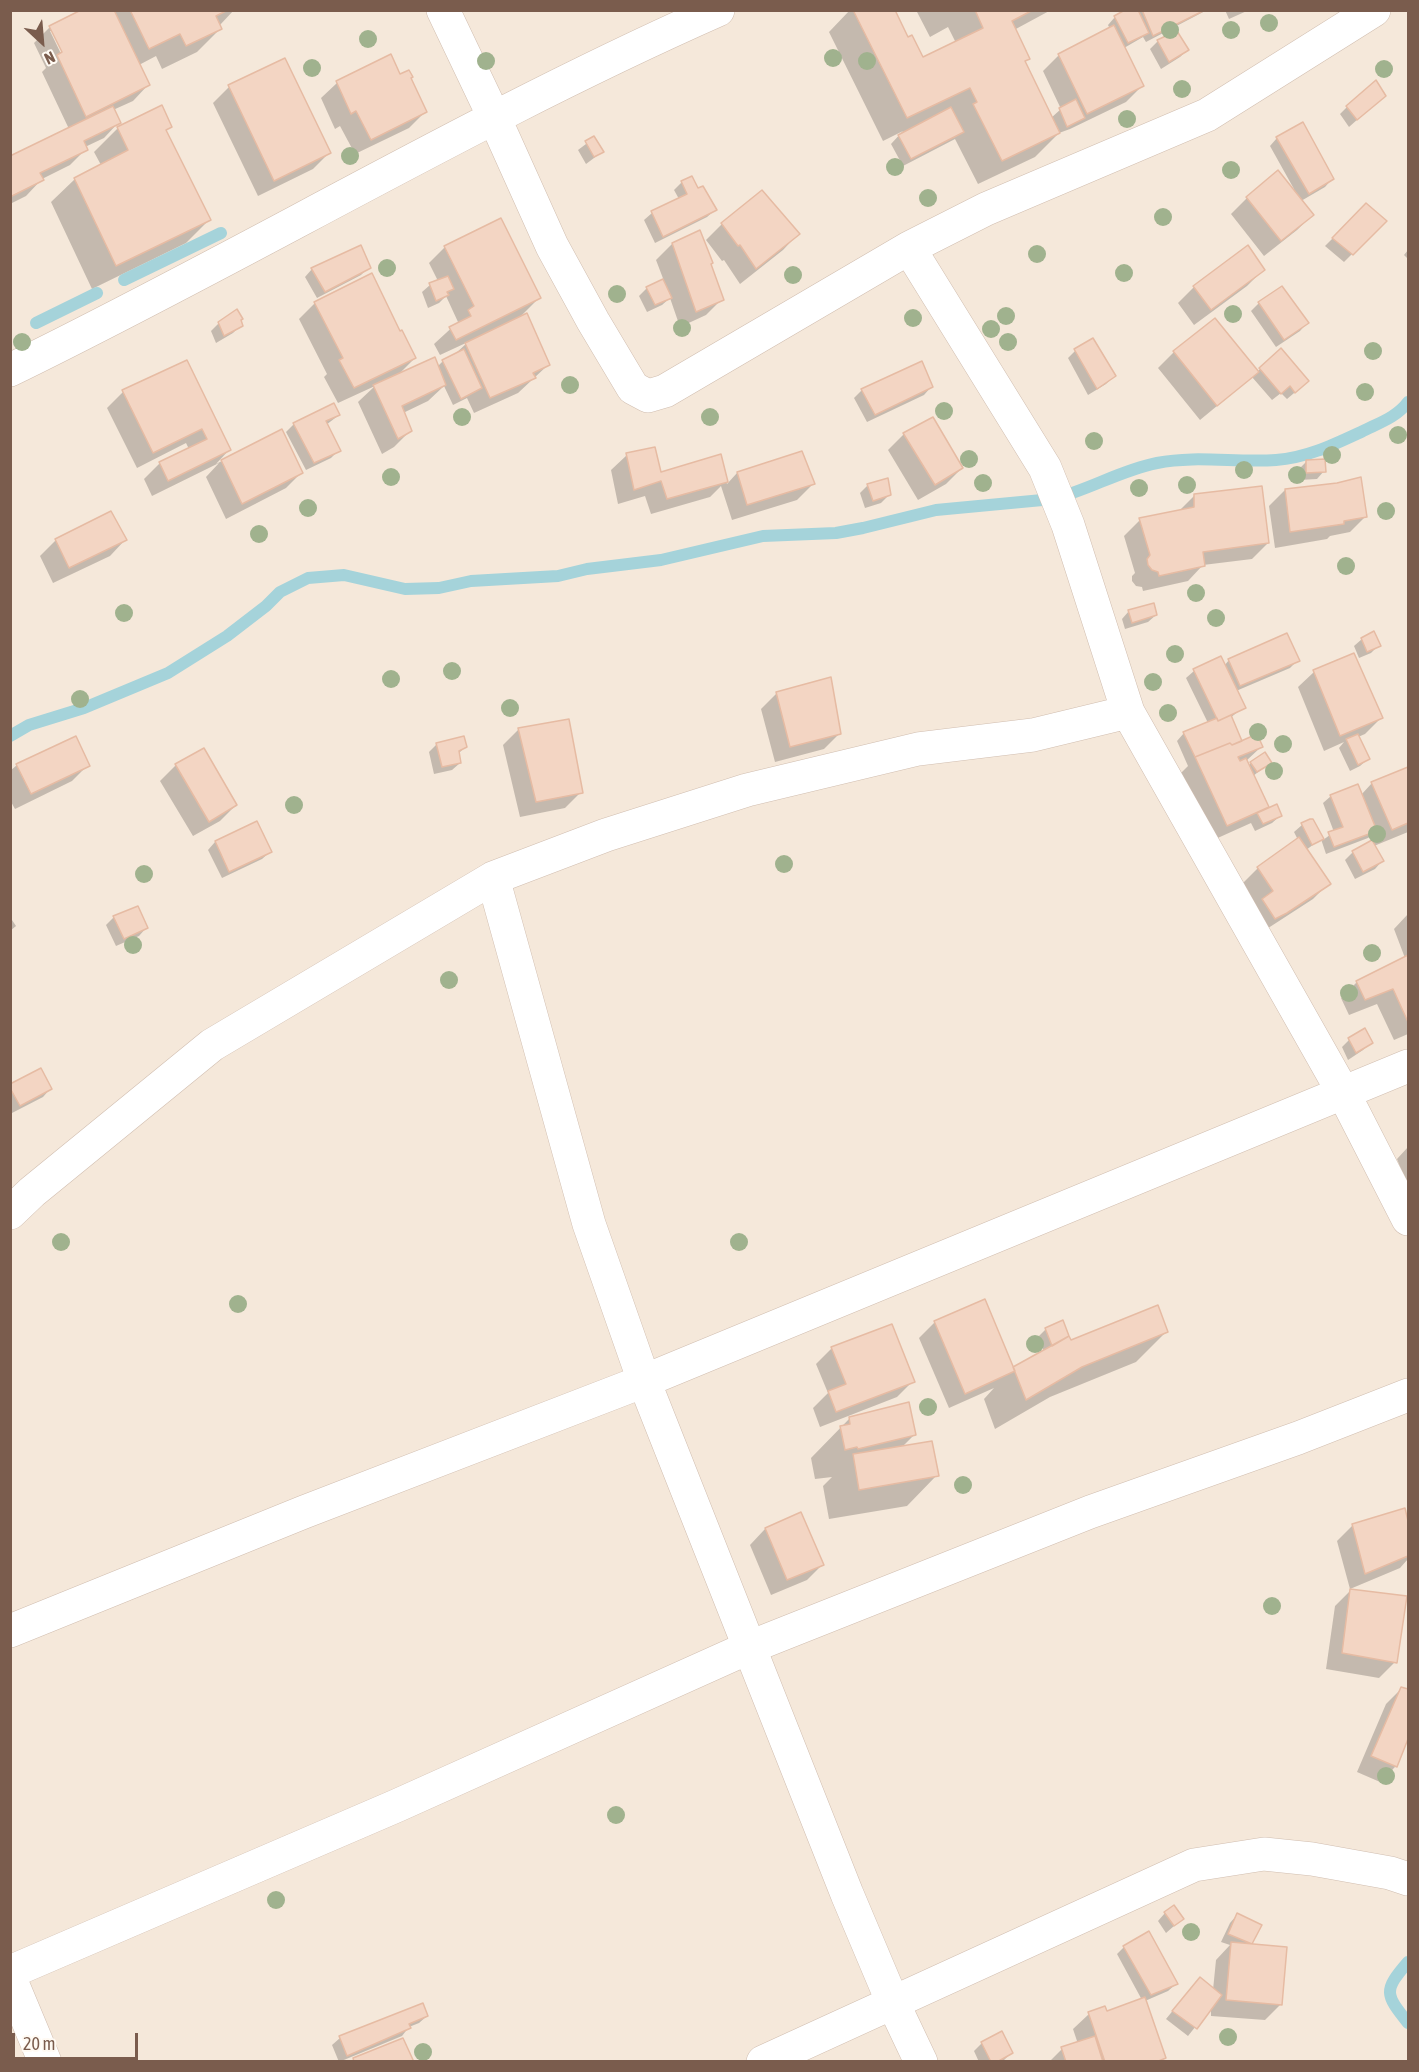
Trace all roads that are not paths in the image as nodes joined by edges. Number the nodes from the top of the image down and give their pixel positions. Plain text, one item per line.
1 (443, 10) edge
2 (718, 10) edge
3 (1374, 10) edge
4 (494, 117) junction
5 (909, 248) junction
6 (10, 370) edge
7 (1128, 712) junction
8 (492, 878) junction
9 (1408, 1066) edge
10 (1344, 1094) junction
11 (10, 1213) edge
12 (1408, 1219) edge
13 (644, 1381) junction
14 (1408, 1395) edge
15 (10, 1631) edge
16 (750, 1647) junction
17 (1408, 1879) edge
18 (10, 1972) edge
19 (10, 1978) edge
20 (893, 2003) junction
21 (45, 2061) edge
22 (763, 2061) edge
23 (921, 2061) edge

1 - 4 street
2 - 4 street
3 - 5 street
4 - 5 street
4 - 6 street
5 - 7 street
7 - 8 street
7 - 10 street
8 - 11 street
8 - 13 street
9 - 10 street
10 - 12 street
10 - 13 street
13 - 15 street
13 - 16 street
14 - 16 street
16 - 18 street
16 - 20 street
17 - 20 street
19 - 21 street
20 - 22 street
20 - 23 street

